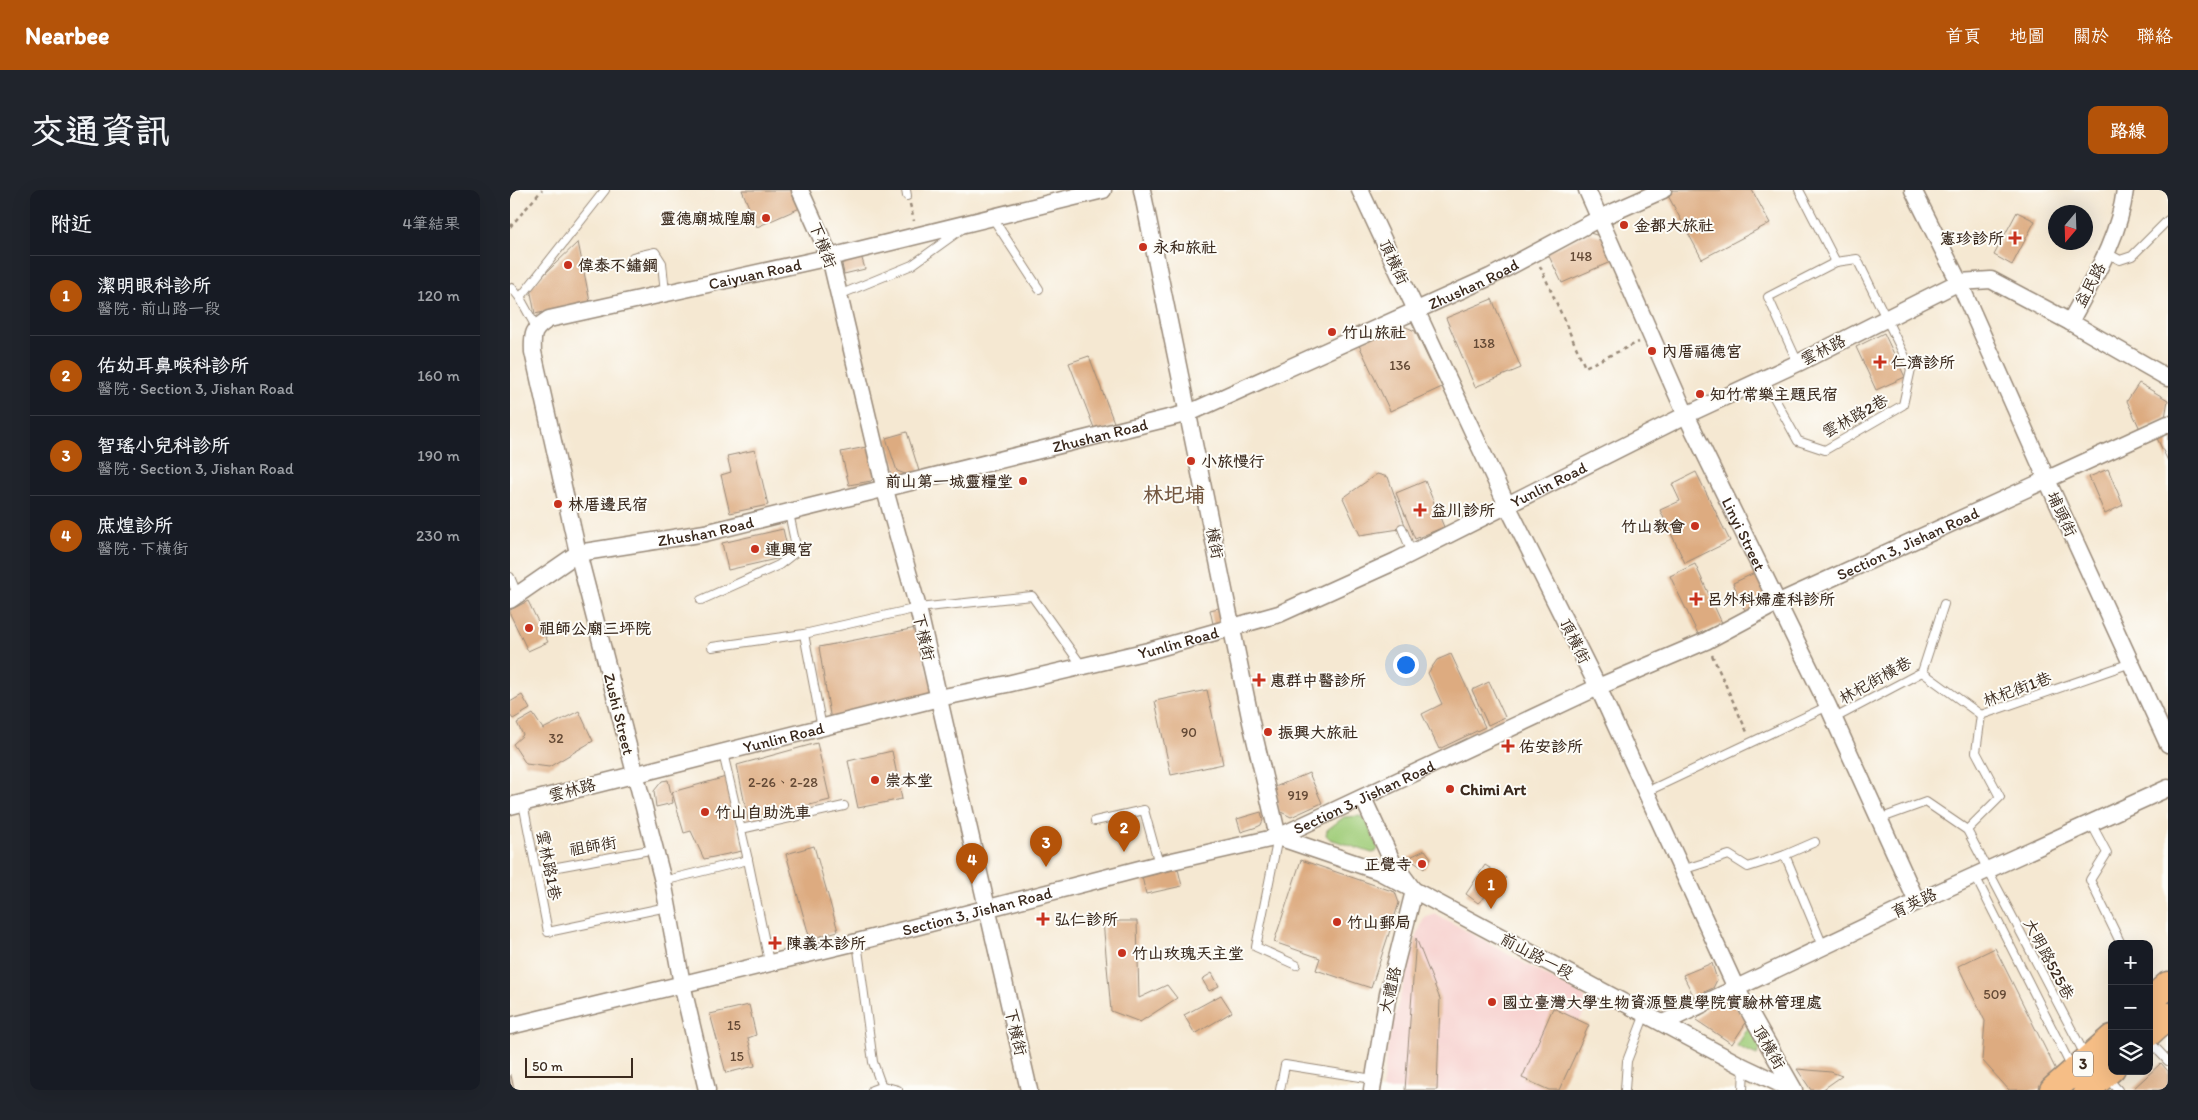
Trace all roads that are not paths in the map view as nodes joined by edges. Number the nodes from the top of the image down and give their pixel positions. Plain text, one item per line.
1 (605, 190) edge
2 (800, 190) edge
3 (1101, 190) edge
4 (1142, 190) edge
5 (1360, 190) edge
6 (1587, 190) edge
7 (1664, 190) edge
8 (1799, 190) edge
9 (1913, 190) edge
10 (2125, 190) edge
11 (992, 217) junction
12 (1600, 218) junction
13 (2168, 220) edge
14 (971, 222) junction
15 (2107, 253) junction
16 (633, 257) dead end
17 (830, 257) junction
18 (1836, 262) junction
19 (1958, 282) junction
20 (510, 289) edge
21 (1039, 289) dead end
22 (665, 293) junction
23 (839, 295) junction
24 (520, 298) junction
25 (1416, 310) junction
26 (1887, 318) junction
27 (2070, 322) junction
28 (534, 332) junction
29 (1798, 363) junction
30 (2168, 378) edge
31 (1764, 379) junction
32 (1189, 413) junction
33 (1686, 415) junction
34 (2168, 424) edge
35 (2047, 480) junction
36 (885, 490) junction
37 (1507, 506) junction
38 (789, 513) junction
39 (1402, 528) dead end
40 (578, 553) junction
41 (1412, 553) junction
42 (510, 577) edge
43 (514, 598) edge
44 (701, 600) dead end
45 (1777, 603) junction
46 (1944, 604) dead end
47 (918, 608) junction
48 (1232, 627) junction
49 (804, 634) junction
50 (712, 646) dead end
51 (2131, 663) junction
52 (1082, 666) junction
53 (1922, 672) junction
54 (1598, 687) junction
55 (939, 698) junction
56 (1830, 713) junction
57 (1981, 715) junction
58 (822, 728) junction
59 (2168, 744) edge
60 (723, 753) junction
61 (634, 774) junction
62 (2168, 788) edge
63 (1646, 792) junction
64 (1363, 798) junction
65 (516, 805) edge
66 (844, 806) dead end
67 (1879, 819) junction
68 (1095, 820) dead end
69 (2091, 823) junction
70 (741, 830) junction
71 (1967, 830) junction
72 (1278, 837) junction
73 (1815, 842) dead end
74 (655, 849) junction
75 (1786, 855) junction
76 (748, 860) junction
77 (1159, 864) junction
78 (1682, 870) junction
79 (536, 871) junction
80 (1981, 873) junction
81 (663, 881) junction
82 (1414, 891) junction
83 (1917, 902) junction
84 (667, 907) junction
85 (988, 909) junction
86 (2119, 940) edge
87 (857, 942) junction
88 (1823, 946) junction
89 (769, 962) junction
90 (1296, 965) dead end
91 (682, 984) junction
92 (2168, 985) edge
93 (1736, 988) junction
94 (2153, 998) edge
95 (1645, 1014) junction
96 (2168, 1016) edge
97 (1663, 1024) junction
98 (510, 1026) edge
99 (2152, 1030) edge
100 (2153, 1044) edge
101 (2108, 1048) edge
102 (2168, 1061) edge
103 (1744, 1067) junction
104 (2097, 1076) edge
105 (1372, 1085) edge
106 (883, 1088) edge
107 (707, 1090) edge
108 (872, 1090) edge
109 (898, 1090) edge
110 (1030, 1090) edge
111 (1280, 1090) edge
112 (1625, 1090) edge
113 (1744, 1090) edge
114 (1794, 1090) edge
115 (2053, 1090) edge

1 - 24 lane
2 - 17 street, 下橫街
3 - 11 street, Caiyuan Road
4 - 32 street, 橫街
5 - 25 street, 頂橫街
6 - 12 street, Linyi Street
7 - 12 street, Zhushan Road
8 - 18 lane
9 - 19 street, 埔頭街
10 - 15 street, 益民路
11 - 14 street, Caiyuan Road
11 - 21 lane
12 - 25 street, Zhushan Road
12 - 33 street, Linyi Street
13 - 15 lane
14 - 17 street, Caiyuan Road
14 - 23 lane
15 - 27 street, 益民路
16 - 22 lane
17 - 22 street, Caiyuan Road
17 - 23 street, 下橫街
18 - 26 lane
18 - 29 lane
19 - 26 street, 雲林路
19 - 27 street
19 - 35 street, 埔頭街
20 - 24 lane
22 - 28 street, Caiyuan Road
23 - 36 street, 下橫街
24 - 28 lane
25 - 32 street, Zhushan Road
25 - 37 street, 頂橫街
26 - 29 street, 雲林路
26 - 31 lane, 雲林路2巷
27 - 30 street
28 - 40 street, Zushi Street
29 - 31 street, 雲林路
31 - 33 street, 雲林路
32 - 36 street, Zhushan Road
32 - 48 street, 橫街
33 - 37 street, Yunlin Road
33 - 45 street, Linyi Street
34 - 35 street, Section 3, Jishan Road
35 - 45 street, Section 3, Jishan Road
35 - 51 street, 埔頭街
36 - 38 street, Zhushan Road
36 - 47 street, 下橫街
37 - 41 street, Yunlin Road
37 - 54 street, 頂橫街
38 - 40 street, Zhushan Road
38 - 44 lane
39 - 41 lane
40 - 43 street, Zhushan Road
40 - 61 street, Zushi Street
41 - 48 street, Yunlin Road
42 - 43 lane
45 - 54 street, Section 3, Jishan Road
45 - 56 street, Linyi Street
46 - 53 lane, 林杞街橫巷
47 - 49 lane
47 - 52 lane
47 - 55 street, 下橫街
48 - 52 street, Yunlin Road
48 - 72 street, 橫街
49 - 50 lane
49 - 58 lane
51 - 57 lane, 林杞街1巷
51 - 59 street, 埔頭街
52 - 55 street, Yunlin Road
53 - 56 lane, 林杞街橫巷
53 - 57 lane
54 - 63 street, 頂橫街
54 - 64 street, Section 3, Jishan Road
55 - 58 street, Yunlin Road
55 - 85 street, 下橫街
56 - 63 lane, 林杞街橫巷
56 - 67 street, Linyi Street
57 - 71 lane, 林杞街1巷
58 - 60 street, Yunlin Road
60 - 61 street, Yunlin Road
60 - 70 lane
61 - 65 street, 雲林路
61 - 74 street, Zushi Street
62 - 69 street, 育英路
63 - 78 street, 頂橫街
64 - 72 street, Section 3, Jishan Road
64 - 82 street, 前山路一段
65 - 79 lane, 雲林路1巷
66 - 70 lane
67 - 71 lane
67 - 83 street, Linyi Street
68 - 77 lane
69 - 80 street, 育英路
69 - 86 lane
70 - 76 lane
71 - 80 lane
72 - 77 street, Section 3, Jishan Road
72 - 82 street, 前山路一段
72 - 90 lane
73 - 75 lane
74 - 79 lane, 祖師街
74 - 81 street, Zushi Street
75 - 78 lane
75 - 88 lane
76 - 81 lane
76 - 89 lane
77 - 85 street, Section 3, Jishan Road
78 - 93 street, 頂橫街
79 - 84 lane, 雲林路1巷
80 - 83 street, 育英路
80 - 104 lane, 大明路525巷
80 - 104 lane
81 - 84 street, Zushi Street
82 - 95 street, 前山路一段
82 - 105 street, 大禮路
83 - 88 street, 育英路
84 - 91 street, Zushi Street
85 - 87 street, Section 3, Jishan Road
85 - 110 street, 下橫街
87 - 89 street, Section 3, Jishan Road
87 - 106 lane
88 - 93 street, 育英路
89 - 91 street, Section 3, Jishan Road
91 - 98 street, Section 3, Jishan Road
91 - 107 street, Zushi Street
92 - 94 main road
93 - 97 street, 育英路
93 - 114 street, 頂橫街
95 - 97 street, 前山路一段
95 - 112 lane
96 - 99 main road
97 - 103 street, 前山路一段
100 - 102 lane
101 - 104 main road, 3
103 - 113 lane
103 - 114 street, 前山路一段
104 - 115 main road, 3
105 - 111 lane
106 - 108 lane
106 - 109 lane

